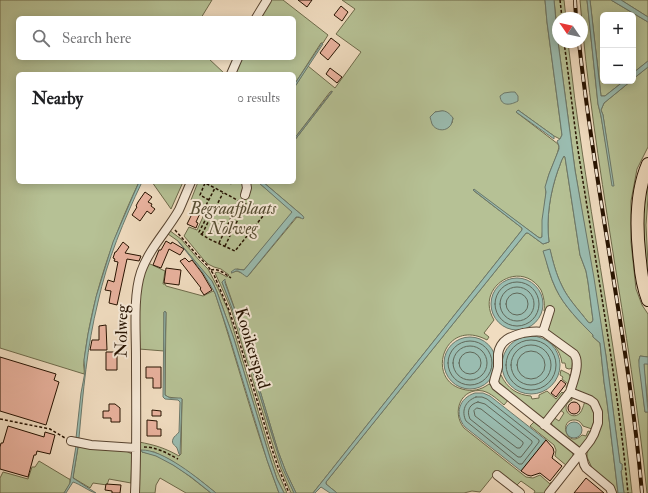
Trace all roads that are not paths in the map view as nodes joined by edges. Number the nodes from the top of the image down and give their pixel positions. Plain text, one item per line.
1 (267, 0) edge
2 (257, 16) edge
3 (237, 60) edge
4 (232, 72) edge
5 (648, 164) edge
6 (190, 184) edge
7 (246, 184) edge
8 (246, 198) road end
9 (648, 300) edge
10 (550, 310) dead end
11 (543, 332) junction
12 (570, 392) junction
13 (544, 425) junction
14 (71, 441) road end
15 (136, 448) junction
16 (581, 454) junction
17 (497, 475) dead end
18 (135, 493) edge
19 (520, 493) edge
20 (549, 493) edge
21 (612, 493) edge

1 - 2 street
3 - 4 street
5 - 9 highway
6 - 15 street, Nolweg
7 - 8 street
10 - 11 street
11 - 12 street
11 - 13 street
12 - 13 street
12 - 16 street
13 - 16 street
14 - 15 street
15 - 18 street, Nolweg
16 - 20 street
16 - 21 street
17 - 19 street

